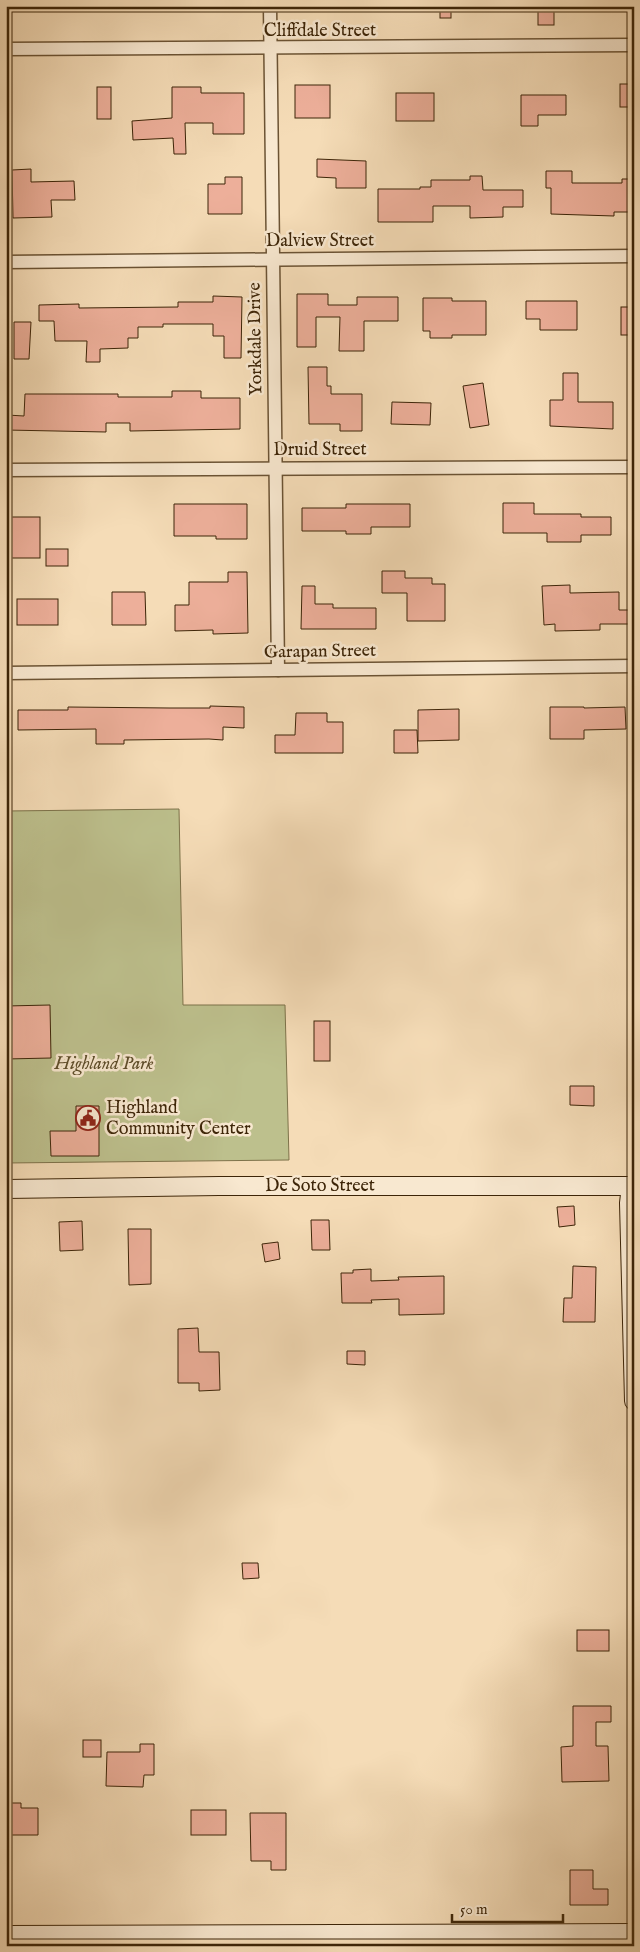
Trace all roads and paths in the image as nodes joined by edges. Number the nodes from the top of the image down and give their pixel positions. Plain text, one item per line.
1 (270, 6) edge
2 (634, 45) edge
3 (6, 49) edge
4 (270, 49) junction
5 (634, 256) edge
6 (273, 259) junction
7 (6, 262) edge
8 (634, 467) edge
9 (275, 468) junction
10 (6, 470) edge
11 (634, 666) edge
12 (278, 670) junction
13 (6, 674) edge
14 (632, 1186) edge
15 (6, 1189) edge
16 (634, 1401) edge
17 (634, 1933) edge
18 (6, 1935) edge

1 - 4 street, Yorkdale Drive
2 - 4 street, Cliffdale Street
3 - 4 street, Cliffdale Street
4 - 6 street, Yorkdale Drive
5 - 6 street, Dalview Street
6 - 7 street, Dalview Street
6 - 9 street, Yorkdale Drive
8 - 9 street, Druid Street
9 - 10 street, Druid Street
9 - 12 street, Yorkdale Drive
11 - 12 street, Garapan Street
12 - 13 street, Garapan Street
14 - 15 street, De Soto Street
14 - 16 street
17 - 18 street

